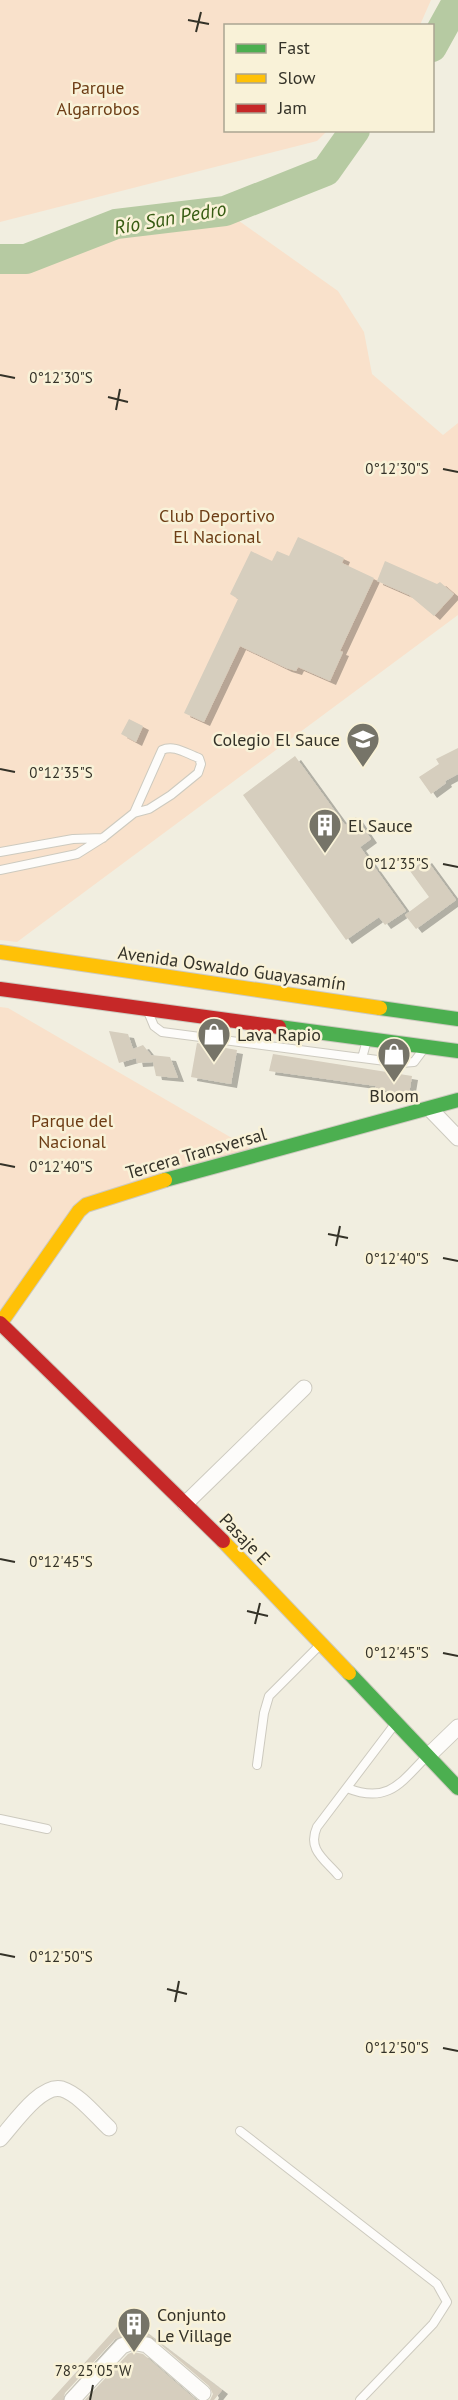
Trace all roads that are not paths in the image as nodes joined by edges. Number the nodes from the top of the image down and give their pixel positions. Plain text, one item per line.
1 (134, 813) junction
2 (104, 837) junction
3 (0, 852) edge
4 (0, 870) edge
5 (0, 952) edge
6 (0, 989) edge
7 (148, 1010) junction
8 (458, 1019) edge
9 (367, 1039) junction
10 (424, 1047) junction
11 (458, 1051) edge
12 (362, 1058) junction
13 (458, 1100) edge
14 (430, 1109) junction
15 (458, 1138) edge
16 (0, 1323) edge
17 (304, 1388) dead end
18 (185, 1504) junction
19 (321, 1644) junction
20 (396, 1723) junction
21 (458, 1727) edge
22 (428, 1755) junction
23 (257, 1765) dead end
24 (347, 1788) junction
25 (458, 1788) edge
26 (0, 1819) edge
27 (47, 1829) dead end
28 (338, 1875) dead end
29 (109, 2128) dead end
30 (240, 2131) dead end
31 (0, 2139) edge
32 (203, 2393) dead end
33 (72, 2400) edge
34 (360, 2400) edge

1 - 1 lane
1 - 2 lane
2 - 3 lane
2 - 4 lane
5 - 8 street, Avenida Oswaldo Guayasamín
6 - 7 street
7 - 9 street
7 - 12 lane
9 - 10 street
9 - 12 lane
10 - 11 street
10 - 12 lane
13 - 14 street, Tercera Transversal
14 - 15 street
14 - 16 street, Tercera Transversal
16 - 18 street, Pasaje E
17 - 18 street
18 - 19 street, Pasaje E
19 - 20 street, Pasaje E
19 - 23 lane
20 - 22 street, Pasaje E
20 - 24 lane
21 - 22 street
22 - 24 lane
22 - 25 street, Pasaje E
24 - 28 lane
26 - 27 lane
29 - 31 street
30 - 34 lane
32 - 33 street

